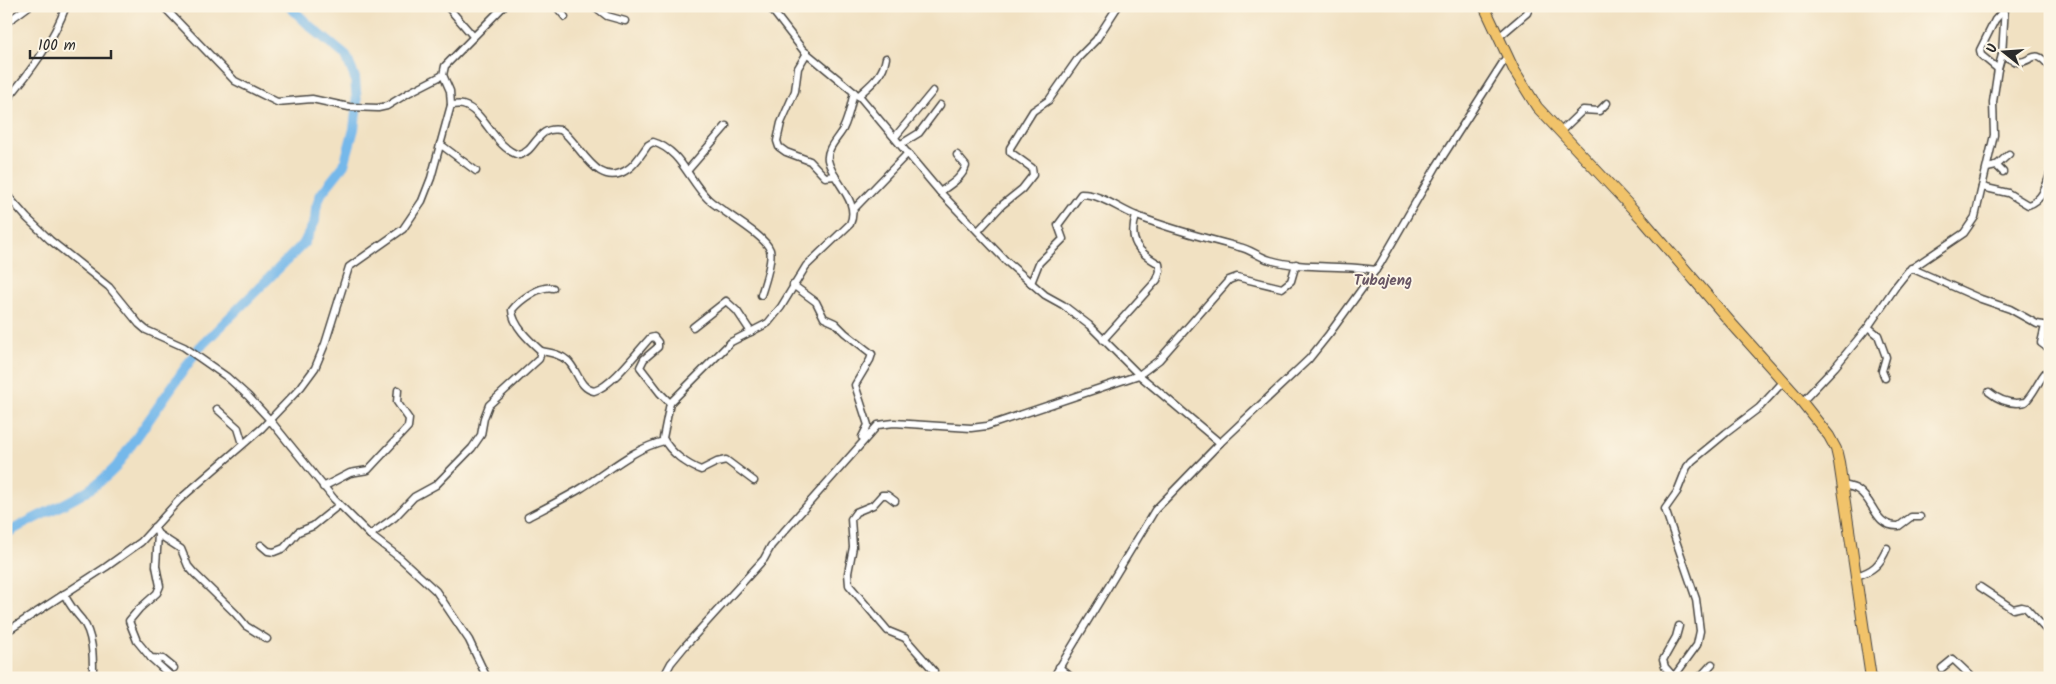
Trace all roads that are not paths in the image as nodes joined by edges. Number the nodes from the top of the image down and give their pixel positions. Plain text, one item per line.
1 (29, 6) edge
2 (66, 6) edge
3 (162, 6) edge
4 (447, 6) edge
5 (504, 6) edge
6 (556, 6) edge
7 (594, 6) edge
8 (1118, 6) edge
9 (1484, 6) edge
10 (1530, 6) edge
11 (771, 7) edge
12 (2005, 7) edge
13 (565, 17) dead end
14 (625, 21) dead end
15 (6, 23) edge
16 (473, 36) junction
17 (1500, 36) junction
18 (807, 53) junction
19 (2002, 55) junction
20 (1507, 56) junction
21 (886, 58) dead end
22 (2050, 68) edge
23 (1998, 69) junction
24 (443, 75) junction
25 (933, 90) dead end
26 (856, 94) junction
27 (6, 101) edge
28 (1606, 103) dead end
29 (451, 105) junction
30 (940, 105) dead end
31 (726, 126) dead end
32 (1560, 132) junction
33 (895, 136) junction
34 (440, 144) junction
35 (901, 144) junction
36 (908, 152) junction
37 (2009, 154) dead end
38 (957, 155) dead end
39 (1996, 165) junction
40 (1987, 168) junction
41 (688, 170) junction
42 (476, 171) dead end
43 (2003, 172) dead end
44 (2050, 174) edge
45 (835, 176) junction
46 (1982, 186) junction
47 (940, 192) junction
48 (6, 194) edge
49 (853, 210) junction
50 (1136, 216) junction
51 (978, 231) junction
52 (1296, 264) junction
53 (1911, 268) junction
54 (1376, 270) junction
55 (1030, 283) junction
56 (793, 285) junction
57 (553, 288) dead end
58 (761, 295) dead end
59 (2047, 326) edge
60 (694, 327) dead end
61 (1868, 327) junction
62 (751, 332) junction
63 (1103, 340) junction
64 (2050, 346) edge
65 (541, 351) junction
66 (2050, 369) edge
67 (1139, 375) junction
68 (1885, 378) dead end
69 (1783, 382) junction
70 (398, 390) dead end
71 (1990, 392) dead end
72 (1802, 402) junction
73 (670, 403) junction
74 (217, 409) dead end
75 (270, 420) junction
76 (664, 441) junction
77 (1220, 443) junction
78 (243, 444) junction
79 (858, 448) junction
80 (754, 481) dead end
81 (1843, 485) junction
82 (323, 487) junction
83 (895, 501) dead end
84 (340, 505) junction
85 (528, 517) dead end
86 (1920, 517) dead end
87 (154, 528) junction
88 (158, 534) junction
89 (370, 535) junction
90 (261, 545) dead end
91 (1887, 548) dead end
92 (1856, 576) junction
93 (1980, 587) dead end
94 (64, 594) junction
95 (6, 625) edge
96 (15, 626) junction
97 (1679, 626) dead end
98 (6, 632) edge
99 (2050, 634) edge
100 (267, 639) dead end
101 (151, 658) junction
102 (1712, 664) dead end
103 (1060, 666) junction
104 (174, 668) dead end
105 (1942, 668) dead end
106 (1673, 677) edge
107 (93, 678) edge
108 (173, 678) edge
109 (487, 678) edge
110 (663, 678) edge
111 (932, 678) edge
112 (1053, 678) edge
113 (1072, 678) edge
114 (1699, 678) edge
115 (1871, 678) edge
116 (1973, 678) edge

1 - 15 street
2 - 27 street
3 - 24 street
4 - 16 street
5 - 16 street
6 - 13 street
7 - 14 street
8 - 51 street
9 - 17 main road
10 - 17 street
11 - 18 street
12 - 19 street
12 - 23 street
16 - 24 street
17 - 20 main road
18 - 26 street
18 - 45 street
19 - 22 street
19 - 23 street
20 - 32 main road
20 - 54 street
21 - 26 street
23 - 40 street
24 - 29 street
25 - 33 street
26 - 33 street
26 - 45 street
28 - 32 street
29 - 34 street
29 - 41 street
30 - 35 street
31 - 41 street
32 - 69 main road
33 - 35 street
34 - 42 street
34 - 75 street
35 - 36 street
36 - 47 street
36 - 49 street
37 - 39 street
38 - 47 street
39 - 40 street
39 - 43 street
40 - 46 street
41 - 58 street
44 - 46 street
45 - 49 street
46 - 53 street
47 - 51 street
48 - 75 street
49 - 56 street
50 - 52 street
50 - 55 street
50 - 63 street
51 - 55 street
52 - 54 street
52 - 67 street
53 - 59 street
53 - 61 street
54 - 77 street
55 - 63 street
56 - 62 street
56 - 79 street
57 - 65 street
59 - 64 street
60 - 62 street
61 - 68 street
61 - 72 street
62 - 73 street
63 - 67 street
65 - 73 street
65 - 89 street
66 - 71 street
67 - 77 street
67 - 79 street
69 - 72 main road
69 - 106 street
70 - 82 street
72 - 81 main road
73 - 76 street
74 - 78 street
75 - 78 street
75 - 82 street
76 - 80 street
76 - 85 street
77 - 103 street
78 - 87 street
79 - 110 street
81 - 86 street
81 - 92 main road
82 - 84 street
83 - 111 street
84 - 89 street
84 - 90 street
87 - 88 street
87 - 94 street
88 - 100 street
88 - 101 street
89 - 109 street
91 - 92 street
92 - 115 main road
93 - 99 street
94 - 96 street
94 - 107 street
95 - 96 street
96 - 98 street
97 - 106 street
101 - 104 street
101 - 108 street
102 - 114 street
103 - 112 street
103 - 113 street
105 - 116 street

